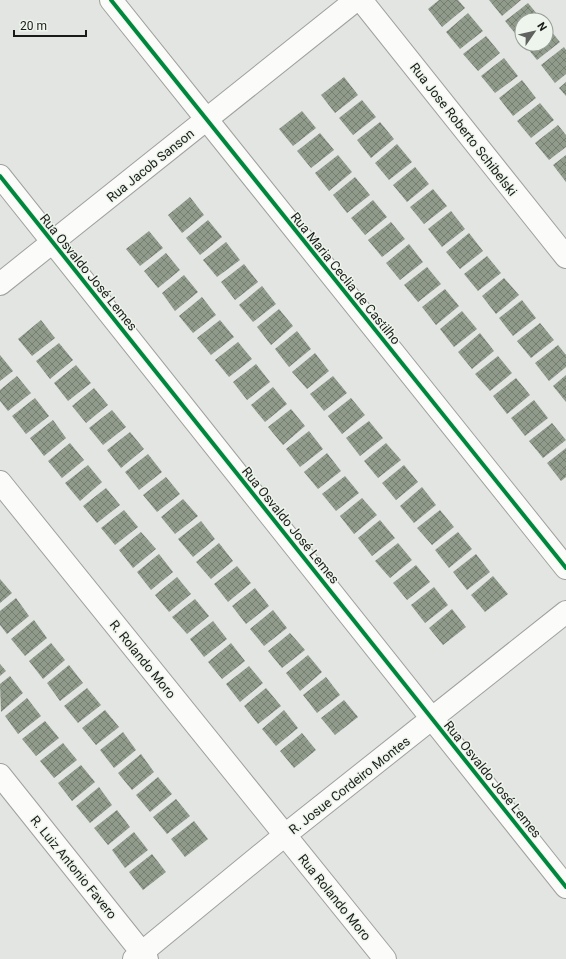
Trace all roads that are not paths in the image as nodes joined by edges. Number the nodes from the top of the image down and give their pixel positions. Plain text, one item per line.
1 (111, 0) edge
2 (356, 0) edge
3 (361, 0) edge
4 (207, 119) junction
5 (0, 176) edge
6 (52, 242) junction
7 (566, 257) edge
8 (0, 284) edge
9 (0, 482) edge
10 (566, 568) edge
11 (566, 612) edge
12 (432, 719) junction
13 (0, 775) edge
14 (286, 835) junction
15 (566, 887) edge
16 (141, 957) edge
17 (386, 959) edge

1 - 4 street, Rua Maria Ceclia de Castilho
2 - 4 street, Rua Jacob Sanson
3 - 7 street, Rua Jose Roberto Schibelski
4 - 6 street, Rua Jacob Sanson
4 - 10 street, Rua Maria Ceclia de Castilho
5 - 6 street, Rua Osvaldo José Lemes
6 - 8 street, Rua Jacob Sanson
6 - 12 street, Rua Osvaldo José Lemes
9 - 14 street, R. Rolando Moro
11 - 12 street, R. Josue Cordeiro Montes
12 - 14 street, R. Josue Cordeiro Montes
12 - 15 street, Rua Osvaldo José Lemes
13 - 16 street, R. Luiz Antonio Favero
14 - 16 street, R. Josue Cordeiro Montes
14 - 17 street, Rua Rolando Moro

